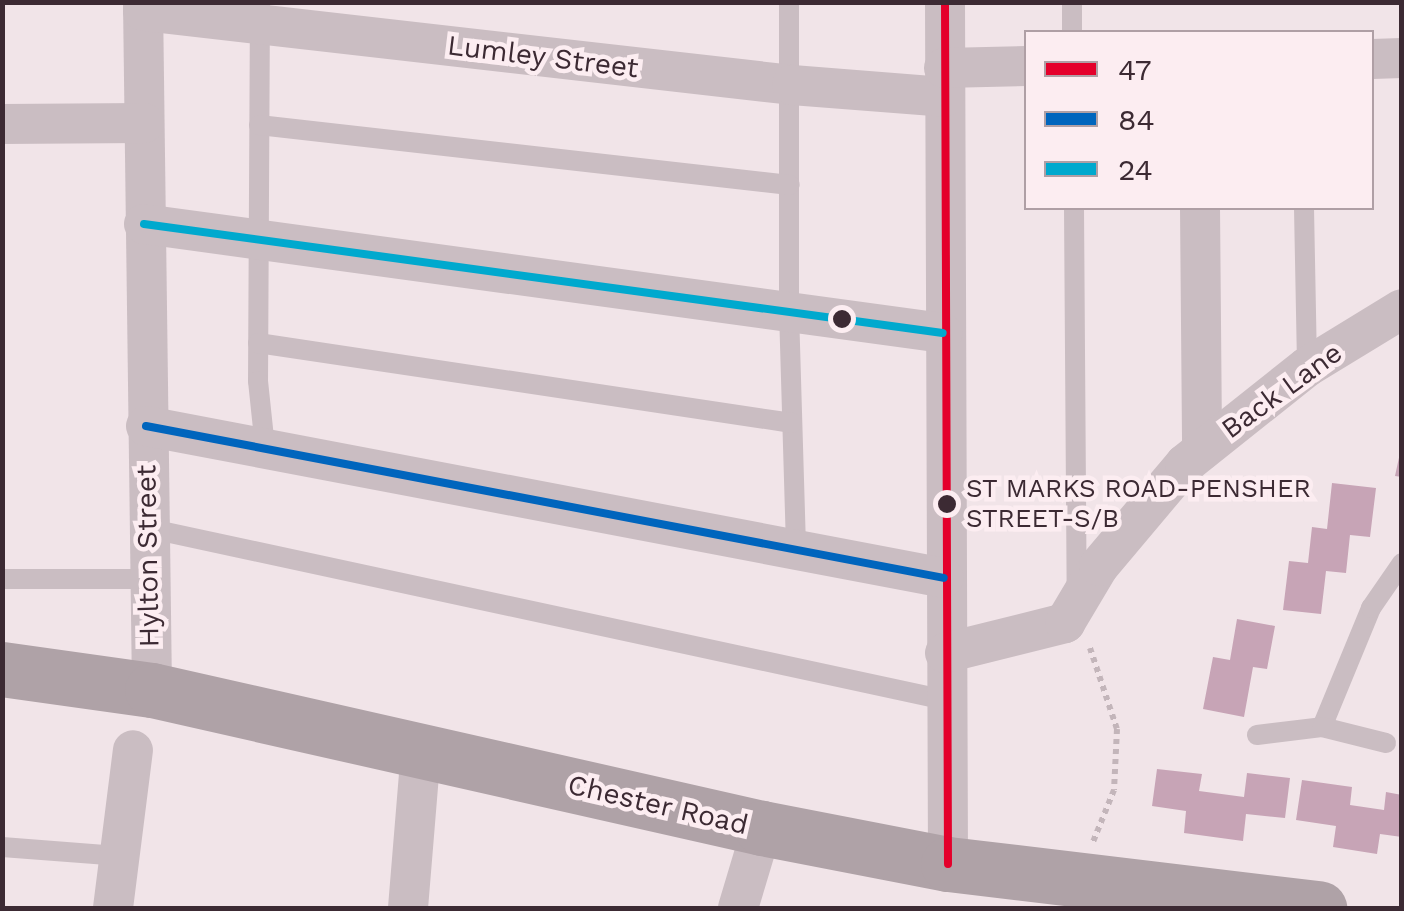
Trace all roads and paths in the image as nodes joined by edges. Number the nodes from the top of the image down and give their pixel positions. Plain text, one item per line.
1 (789, 2) edge
2 (945, 2) edge
3 (1072, 2) edge
4 (143, 6) edge
5 (260, 13) edge
6 (1072, 30) edge
7 (1402, 58) edge
8 (1374, 59) edge
9 (1024, 66) edge
10 (944, 82) junction
11 (792, 86) junction
12 (144, 123) junction
13 (2, 124) edge
14 (259, 126) junction
15 (790, 185) junction
16 (1074, 210) edge
17 (1200, 210) edge
18 (1304, 210) edge
19 (144, 224) junction
20 (258, 239) junction
21 (1402, 308) edge
22 (788, 311) junction
23 (943, 333) junction
24 (258, 342) junction
25 (1306, 366) junction
26 (792, 423) junction
27 (146, 426) junction
28 (265, 448) junction
29 (1202, 450) junction
30 (147, 528) junction
31 (796, 550) junction
32 (1402, 563) edge
33 (944, 578) junction
34 (2, 579) edge
35 (147, 579) junction
36 (1071, 611) junction
37 (945, 652) junction
38 (2, 669) edge
39 (152, 690) junction
40 (945, 700) junction
41 (1322, 727) junction
42 (1257, 736) dead end
43 (1386, 743) dead end
44 (134, 750) dead end
45 (421, 751) junction
46 (762, 828) junction
47 (2, 847) edge
48 (118, 856) junction
49 (948, 864) junction
50 (1088, 898) edge
51 (1223, 903) edge
52 (113, 908) edge
53 (408, 908) edge
54 (738, 908) edge
55 (1319, 908) edge

1 - 11 lane
2 - 10 street
3 - 6 lane
4 - 5 street, Lumley Street
4 - 12 street, Hylton Street
5 - 11 street, Lumley Street
5 - 14 lane
7 - 8 street
9 - 10 street, Lumley Street
10 - 11 street, Lumley Street
10 - 23 street
11 - 15 lane
12 - 13 street
12 - 19 street, Hylton Street
14 - 15 lane
14 - 20 lane
15 - 22 lane
16 - 36 lane
17 - 29 street
18 - 25 lane
19 - 20 street
19 - 27 street, Hylton Street
20 - 22 street
20 - 24 lane
21 - 25 street, Back Lane
22 - 23 street
22 - 26 lane
23 - 33 street
24 - 26 lane
24 - 28 lane
25 - 29 street, Back Lane
26 - 31 lane
27 - 28 street
27 - 30 street, Hylton Street
28 - 31 street
29 - 36 street, Back Lane
30 - 35 street, Hylton Street
30 - 40 lane
31 - 33 street
32 - 41 lane
33 - 37 street
34 - 35 lane
35 - 39 street, Hylton Street
36 - 37 street
36 - 50 path
37 - 40 street
38 - 39 main road, Chester Road
39 - 45 main road, Chester Road
40 - 49 street
41 - 42 lane
41 - 43 lane
44 - 48 street
45 - 46 main road, Chester Road
45 - 53 street
46 - 49 main road, Chester Road
46 - 54 street
47 - 48 lane
48 - 52 street
49 - 50 main road, Chester Road
50 - 51 main road, Chester Road
51 - 55 main road, Chester Road

